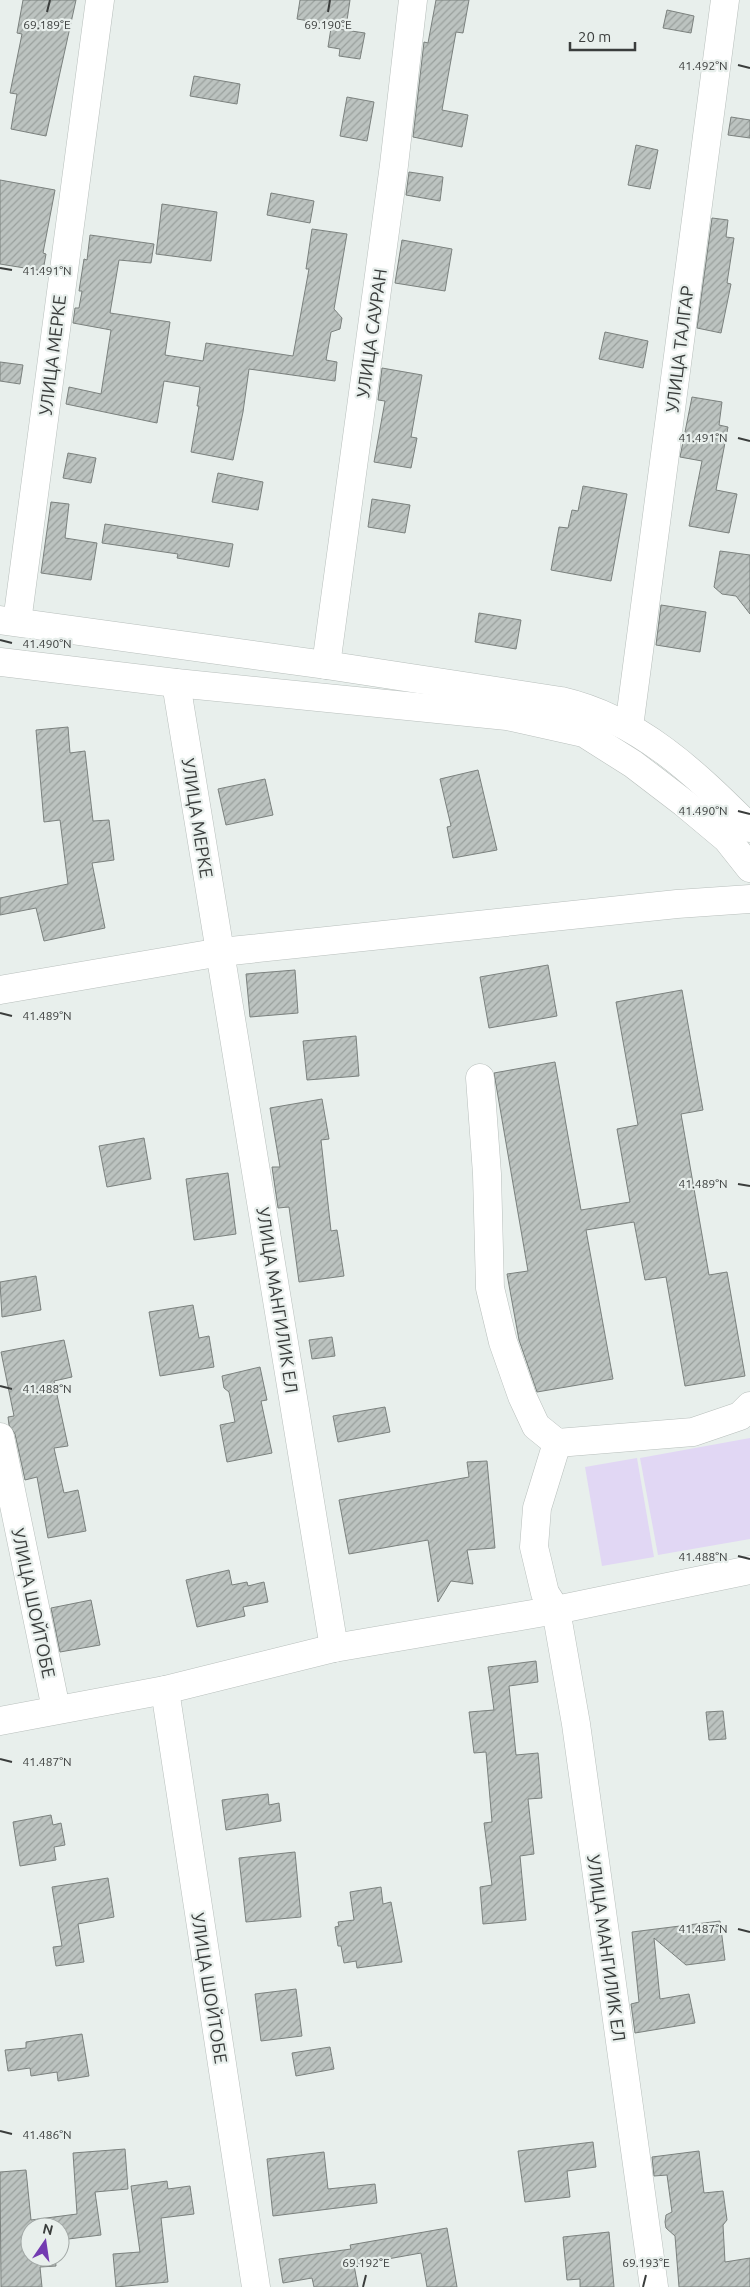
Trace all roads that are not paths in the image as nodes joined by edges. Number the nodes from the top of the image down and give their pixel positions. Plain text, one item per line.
1 (100, 0) edge
2 (413, 0) edge
3 (725, 0) edge
4 (9, 621) edge
5 (0, 662) edge
6 (326, 665) junction
7 (176, 683) junction
8 (629, 727) junction
9 (740, 810) edge
10 (750, 828) edge
11 (750, 868) edge
12 (750, 899) edge
13 (221, 952) junction
14 (0, 990) edge
15 (480, 1078) dead end
16 (750, 1406) edge
17 (0, 1437) edge
18 (557, 1443) junction
19 (750, 1570) edge
20 (550, 1602) junction
21 (334, 1648) junction
22 (165, 1690) junction
23 (56, 1709) junction
24 (0, 1721) edge
25 (256, 2287) edge
26 (654, 2287) edge

1 - 4 street, УЛИЦА МЕРКЕ
2 - 6 street, УЛИЦА САУРАН
3 - 8 street, УЛИЦА ТАЛГАР
4 - 6 street
5 - 7 street
6 - 8 street
7 - 11 street
7 - 13 street, УЛИЦА МЕРКЕ
8 - 9 street
9 - 10 street
12 - 13 street
13 - 14 street
13 - 21 street, УЛИЦА МАНГИЛИК ЕЛ
15 - 18 street
16 - 18 street
17 - 23 street, УЛИЦА ШОЙТОБЕ
18 - 20 street, УЛИЦА МАНГИЛИК ЕЛ
19 - 20 street
20 - 21 street
20 - 26 street, УЛИЦА МАНГИЛИК ЕЛ
21 - 22 street
22 - 23 street
22 - 25 street, УЛИЦА ШОЙТОБЕ
23 - 24 street

